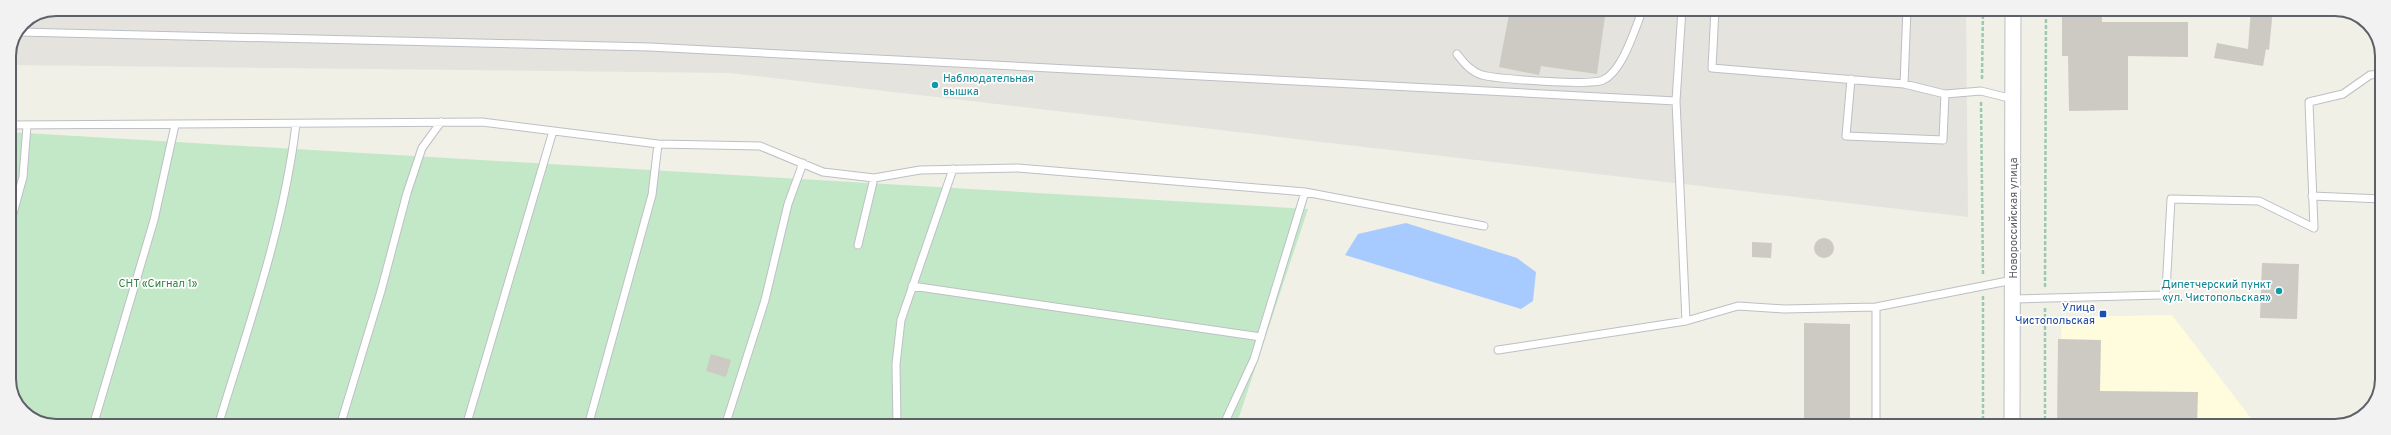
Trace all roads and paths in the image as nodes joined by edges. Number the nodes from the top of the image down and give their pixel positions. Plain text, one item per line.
1 (1640, 16) edge
2 (1682, 16) edge
3 (1715, 16) edge
4 (1907, 16) edge
5 (1983, 16) edge
6 (2013, 16) edge
7 (2046, 16) edge
8 (25, 32) edge
9 (1457, 54) dead end
10 (2375, 75) edge
11 (1851, 80) junction
12 (1904, 84) junction
13 (1981, 91) junction
14 (1945, 94) junction
15 (2013, 99) junction
16 (1676, 101) junction
17 (441, 122) junction
18 (296, 124) junction
19 (175, 125) junction
20 (16, 126) edge
21 (28, 126) junction
22 (553, 131) junction
23 (658, 144) junction
24 (803, 163) junction
25 (953, 169) junction
26 (874, 178) junction
27 (1305, 192) junction
28 (2312, 196) junction
29 (2375, 199) edge
30 (16, 202) edge
31 (1484, 226) dead end
32 (858, 245) dead end
33 (2014, 280) junction
34 (912, 286) junction
35 (1983, 286) junction
36 (2045, 297) junction
37 (2014, 299) junction
38 (1876, 307) junction
39 (1686, 321) junction
40 (1261, 337) junction
41 (1498, 350) dead end
42 (95, 419) edge
43 (220, 419) edge
44 (342, 419) edge
45 (468, 419) edge
46 (590, 419) edge
47 (728, 419) edge
48 (897, 419) edge
49 (1226, 419) edge
50 (1876, 419) edge
51 (1983, 419) edge
52 (2012, 419) edge
53 (2045, 419) edge

1 - 9 lane
2 - 16 lane
3 - 11 lane
4 - 12 lane
5 - 13 path
6 - 15 street, Новороссийская улица
7 - 36 path
8 - 16 lane
10 - 28 lane
11 - 12 lane
11 - 14 lane
12 - 14 lane
13 - 14 lane
13 - 15 lane
13 - 35 path
15 - 33 street, Новороссийская улица
16 - 39 lane
17 - 18 lane
17 - 22 lane
17 - 44 lane
18 - 19 lane
18 - 43 lane
19 - 21 lane
19 - 42 lane
20 - 21 lane
21 - 30 lane
22 - 23 lane
22 - 45 lane
23 - 24 lane
23 - 46 lane
24 - 26 lane
24 - 47 lane
25 - 26 lane
25 - 27 lane
25 - 34 lane
26 - 32 lane
27 - 31 lane
27 - 40 lane
28 - 29 lane
28 - 36 lane
33 - 35 lane
33 - 37 street, Новороссийская улица
34 - 40 lane
34 - 48 lane
35 - 38 lane
35 - 51 path
36 - 37 lane
36 - 53 path
37 - 52 street, Новороссийская улица
38 - 39 lane
38 - 50 lane
39 - 41 lane
40 - 49 lane

